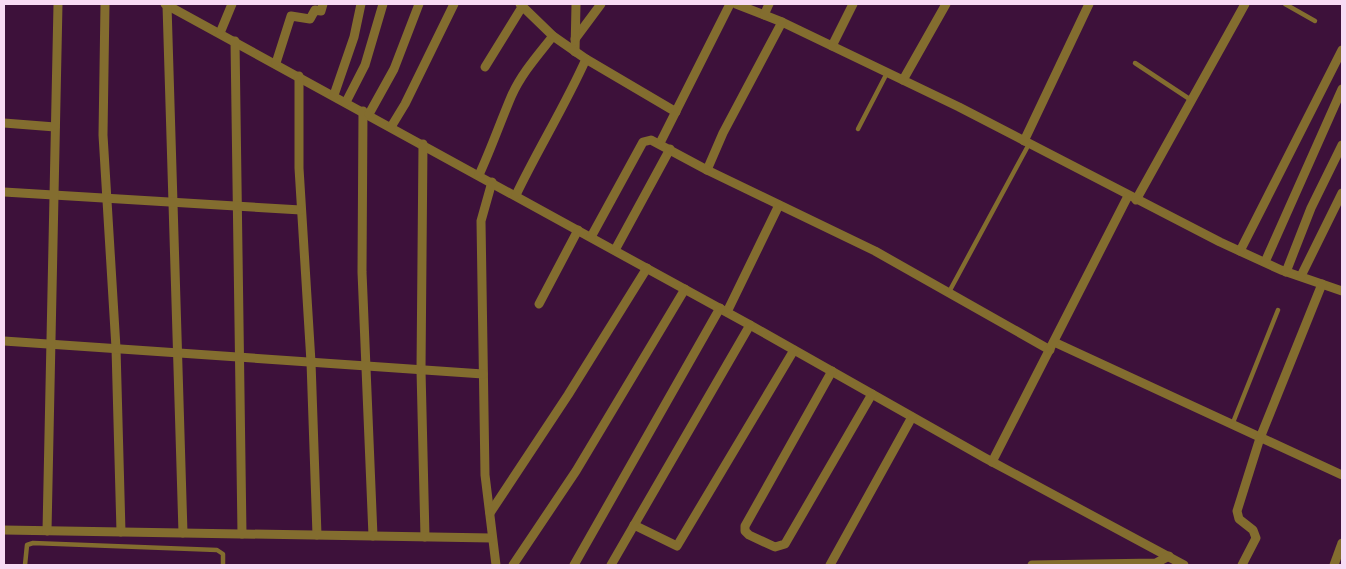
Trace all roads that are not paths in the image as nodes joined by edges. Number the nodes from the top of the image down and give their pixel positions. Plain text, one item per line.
1 (58, 4) edge
2 (106, 4) edge
3 (232, 4) edge
4 (323, 4) edge
5 (361, 4) edge
6 (383, 4) edge
7 (419, 4) edge
8 (454, 4) edge
9 (576, 4) edge
10 (601, 4) edge
11 (730, 4) edge
12 (736, 4) edge
13 (769, 4) edge
14 (853, 4) edge
15 (946, 4) edge
16 (1089, 4) edge
17 (1245, 4) edge
18 (1285, 4) edge
19 (170, 5) edge
20 (521, 5) edge
21 (764, 15) junction
22 (1315, 21) dead end
23 (782, 22) junction
24 (220, 33) junction
25 (553, 36) junction
26 (575, 39) junction
27 (235, 41) junction
28 (832, 46) junction
29 (1342, 50) edge
30 (575, 52) junction
31 (586, 59) junction
32 (276, 63) junction
33 (1135, 63) dead end
34 (485, 67) dead end
35 (888, 73) junction
36 (299, 76) junction
37 (903, 80) junction
38 (1342, 89) edge
39 (334, 95) junction
40 (1191, 100) junction
41 (346, 102) junction
42 (676, 112) junction
43 (366, 113) junction
44 (4, 123) edge
45 (55, 127) junction
46 (391, 127) junction
47 (858, 129) dead end
48 (660, 143) junction
49 (1026, 143) junction
50 (423, 144) junction
51 (1342, 146) edge
52 (670, 149) junction
53 (707, 170) junction
54 (479, 175) junction
55 (492, 182) junction
56 (4, 192) edge
57 (1342, 193) edge
58 (54, 194) junction
59 (516, 195) junction
60 (107, 197) junction
61 (1132, 198) junction
62 (173, 202) junction
63 (779, 204) junction
64 (238, 206) junction
65 (301, 210) junction
66 (578, 230) junction
67 (590, 237) junction
68 (615, 250) junction
69 (1240, 251) junction
70 (1265, 262) junction
71 (646, 268) junction
72 (1286, 272) junction
73 (1301, 276) junction
74 (1322, 284) junction
75 (685, 289) junction
76 (1342, 291) edge
77 (949, 293) junction
78 (540, 304) dead end
79 (723, 310) junction
80 (1278, 310) dead end
81 (750, 324) junction
82 (4, 340) edge
83 (52, 344) junction
84 (1052, 346) junction
85 (116, 348) junction
86 (794, 350) junction
87 (177, 353) junction
88 (241, 357) junction
89 (311, 362) junction
90 (365, 366) junction
91 (421, 370) junction
92 (832, 371) junction
93 (483, 374) junction
94 (872, 394) junction
95 (912, 417) junction
96 (1232, 425) junction
97 (1260, 438) junction
98 (992, 462) junction
99 (1342, 475) edge
100 (490, 513) junction
101 (634, 525) junction
102 (4, 530) edge
103 (47, 531) junction
104 (121, 532) junction
105 (183, 533) junction
106 (242, 534) junction
107 (317, 535) junction
108 (373, 536) junction
109 (425, 537) junction
110 (492, 538) junction
111 (1342, 543) edge
112 (1169, 556) junction
113 (25, 565) edge
114 (223, 565) edge
115 (496, 565) edge
116 (513, 565) edge
117 (574, 565) edge
118 (611, 565) edge
119 (830, 565) edge
120 (1032, 565) edge
121 (1184, 565) edge
122 (1242, 565) edge
123 (1334, 565) edge

1 - 45 street
2 - 60 street
3 - 24 street
4 - 32 street
5 - 39 street
6 - 41 street
7 - 43 street
8 - 46 street
9 - 26 street
10 - 26 street
11 - 42 street
12 - 21 street
13 - 21 street
14 - 28 street
15 - 37 street
16 - 49 street
17 - 40 street
18 - 22 lane
19 - 24 street
19 - 62 street
20 - 25 street
20 - 34 street
21 - 23 street
23 - 28 street
23 - 53 street
24 - 27 street
25 - 30 street
25 - 54 street
26 - 30 street
27 - 32 street
27 - 64 street
28 - 35 street
29 - 69 street
30 - 31 street
31 - 42 street
31 - 59 street
32 - 36 street
33 - 40 lane
35 - 37 street
35 - 47 lane
36 - 39 street
36 - 65 street
37 - 49 street
38 - 70 street
39 - 41 street
40 - 61 street
41 - 43 street
42 - 48 street
43 - 46 street
43 - 90 street
44 - 45 street
45 - 58 street
46 - 50 street
48 - 52 street
48 - 67 street
49 - 61 street
49 - 77 lane
50 - 54 street
50 - 91 street
51 - 72 street
52 - 53 street
52 - 68 street
53 - 63 street
54 - 55 street
55 - 59 street
55 - 93 street
56 - 58 street
57 - 73 street
58 - 60 street
58 - 83 street
59 - 66 street
60 - 62 street
60 - 85 street
61 - 69 street
61 - 84 street
62 - 64 street
62 - 87 street
63 - 77 street
63 - 79 street
64 - 65 street
64 - 88 street
65 - 89 street
66 - 67 street
66 - 78 street
67 - 68 street
68 - 71 street
69 - 70 street
70 - 72 street
71 - 75 street
71 - 100 street
72 - 73 street
73 - 74 street
74 - 76 street
74 - 97 street
75 - 79 street
75 - 116 street
77 - 84 street
79 - 81 street
79 - 117 street
80 - 96 lane
81 - 86 street
81 - 101 street
82 - 83 street
83 - 85 street
83 - 103 street
84 - 96 street
84 - 98 street
85 - 87 street
85 - 104 street
86 - 92 street
86 - 101 street
87 - 88 street
87 - 105 street
88 - 89 street
88 - 106 street
89 - 90 street
89 - 107 street
90 - 91 street
90 - 108 street
91 - 93 street
91 - 109 street
92 - 94 street
92 - 94 street
93 - 100 street
94 - 95 street
95 - 98 street
95 - 119 street
96 - 97 street
97 - 99 street
97 - 122 street
98 - 112 street
100 - 110 street
101 - 118 street
102 - 103 street
103 - 104 street
104 - 105 street
105 - 106 street
106 - 107 street
107 - 108 street
108 - 109 street
109 - 110 street
110 - 115 street
111 - 123 street
112 - 120 street
112 - 121 street
113 - 114 lane

